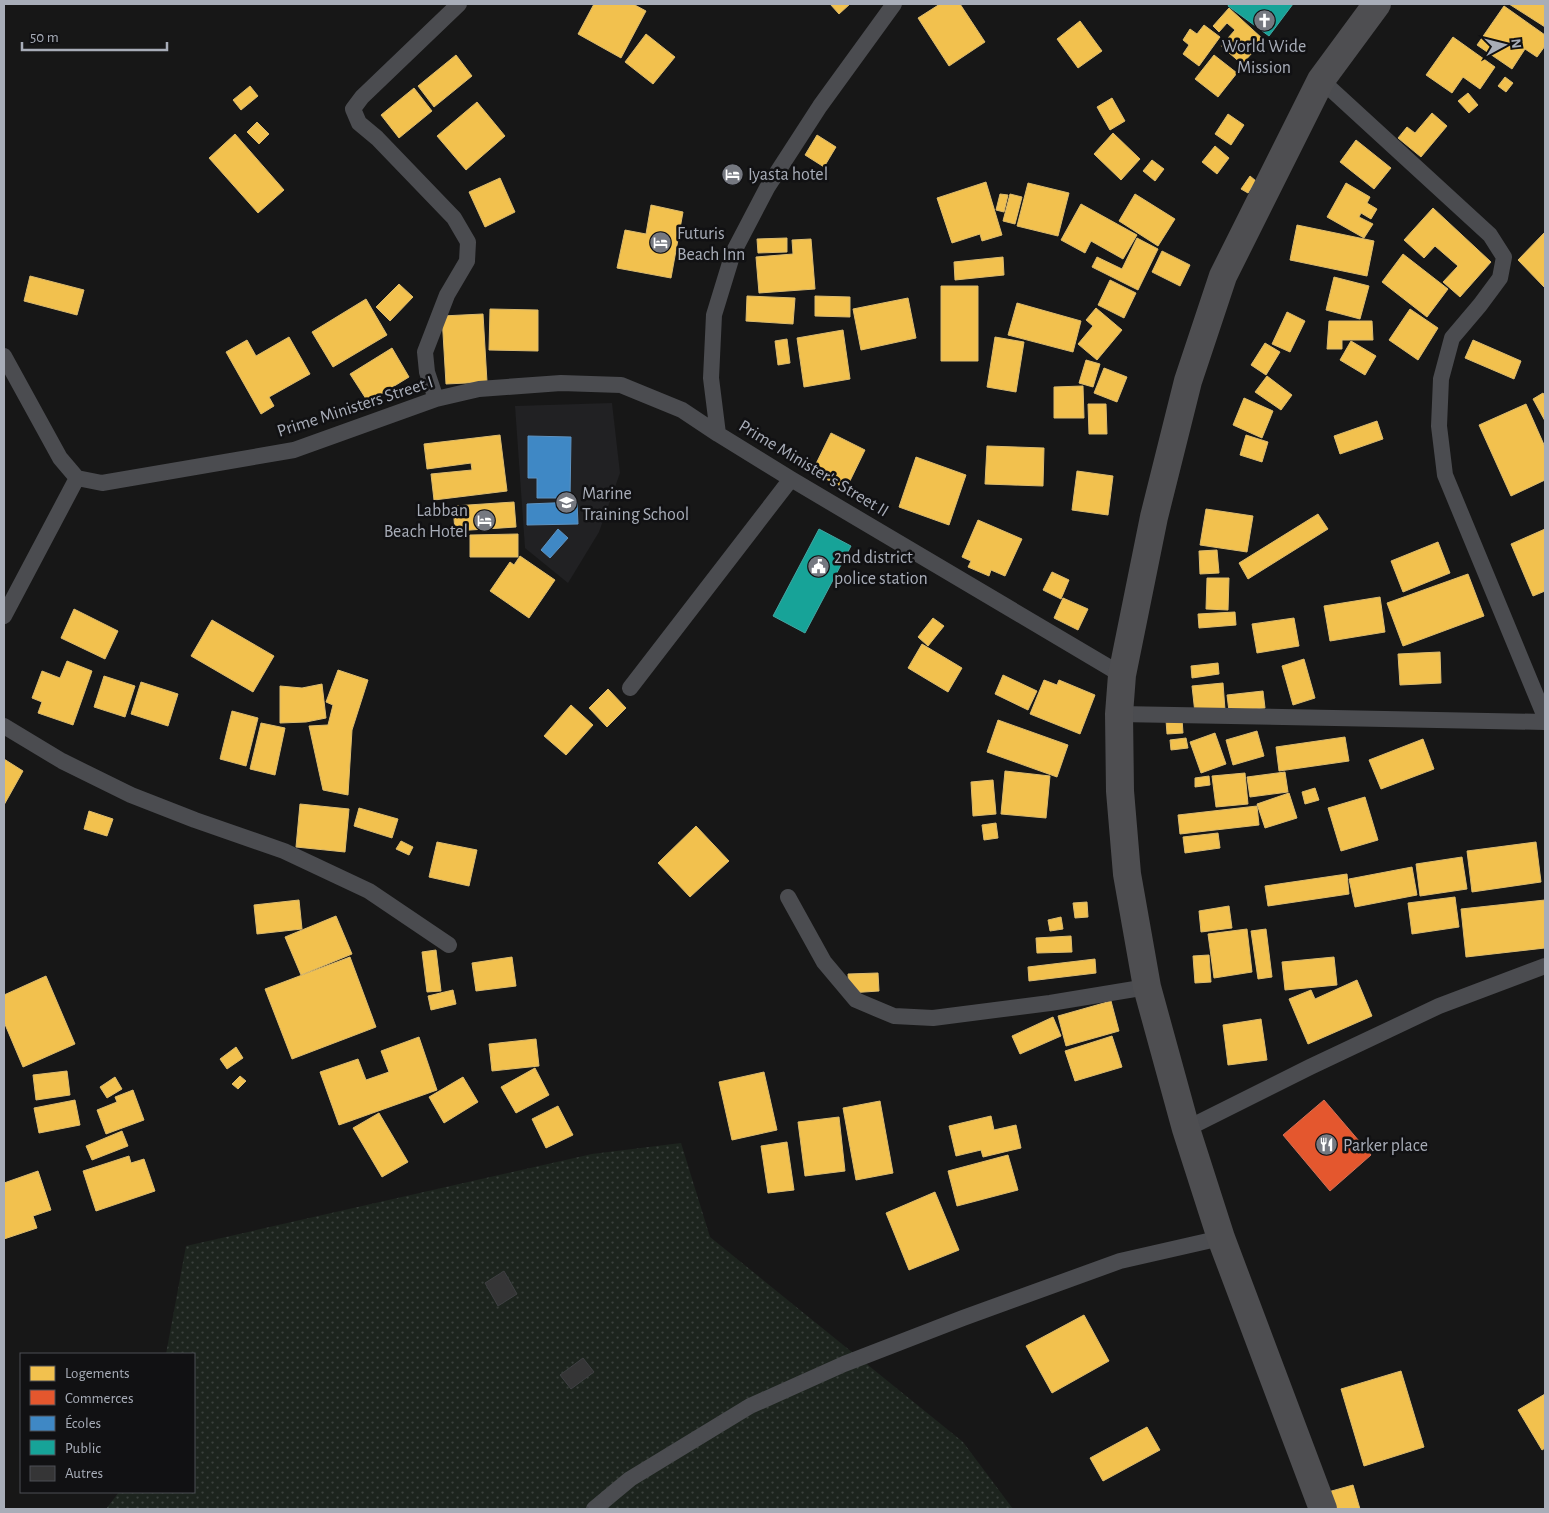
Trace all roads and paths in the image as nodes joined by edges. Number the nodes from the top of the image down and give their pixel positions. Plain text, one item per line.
1 (459, 4) edge
2 (894, 4) edge
3 (1378, 4) edge
4 (1321, 80) junction
5 (4, 356) edge
6 (436, 399) junction
7 (718, 434) junction
8 (77, 478) junction
9 (791, 479) junction
10 (4, 616) edge
11 (1122, 676) junction
12 (630, 688) dead end
13 (1119, 714) junction
14 (1545, 717) edge
15 (1545, 722) edge
16 (4, 726) edge
17 (788, 896) dead end
18 (449, 945) dead end
19 (1545, 966) edge
20 (1147, 987) junction
21 (1186, 1129) junction
22 (1221, 1238) junction
23 (594, 1509) edge
24 (1324, 1509) edge

1 - 6 street
2 - 7 street, Prime Minister's Street II
3 - 4 highway
4 - 11 highway
4 - 14 street
5 - 8 street
6 - 7 street, Prime Ministers Street I
6 - 8 street, Prime Ministers Street I
7 - 9 street, Prime Minister's Street II
8 - 10 street
9 - 11 street, Prime Minister's Street II
9 - 12 street
11 - 13 highway
13 - 15 street
13 - 20 highway
16 - 18 street
17 - 20 street
19 - 21 street
20 - 21 highway
21 - 22 highway
22 - 23 street
22 - 24 highway

